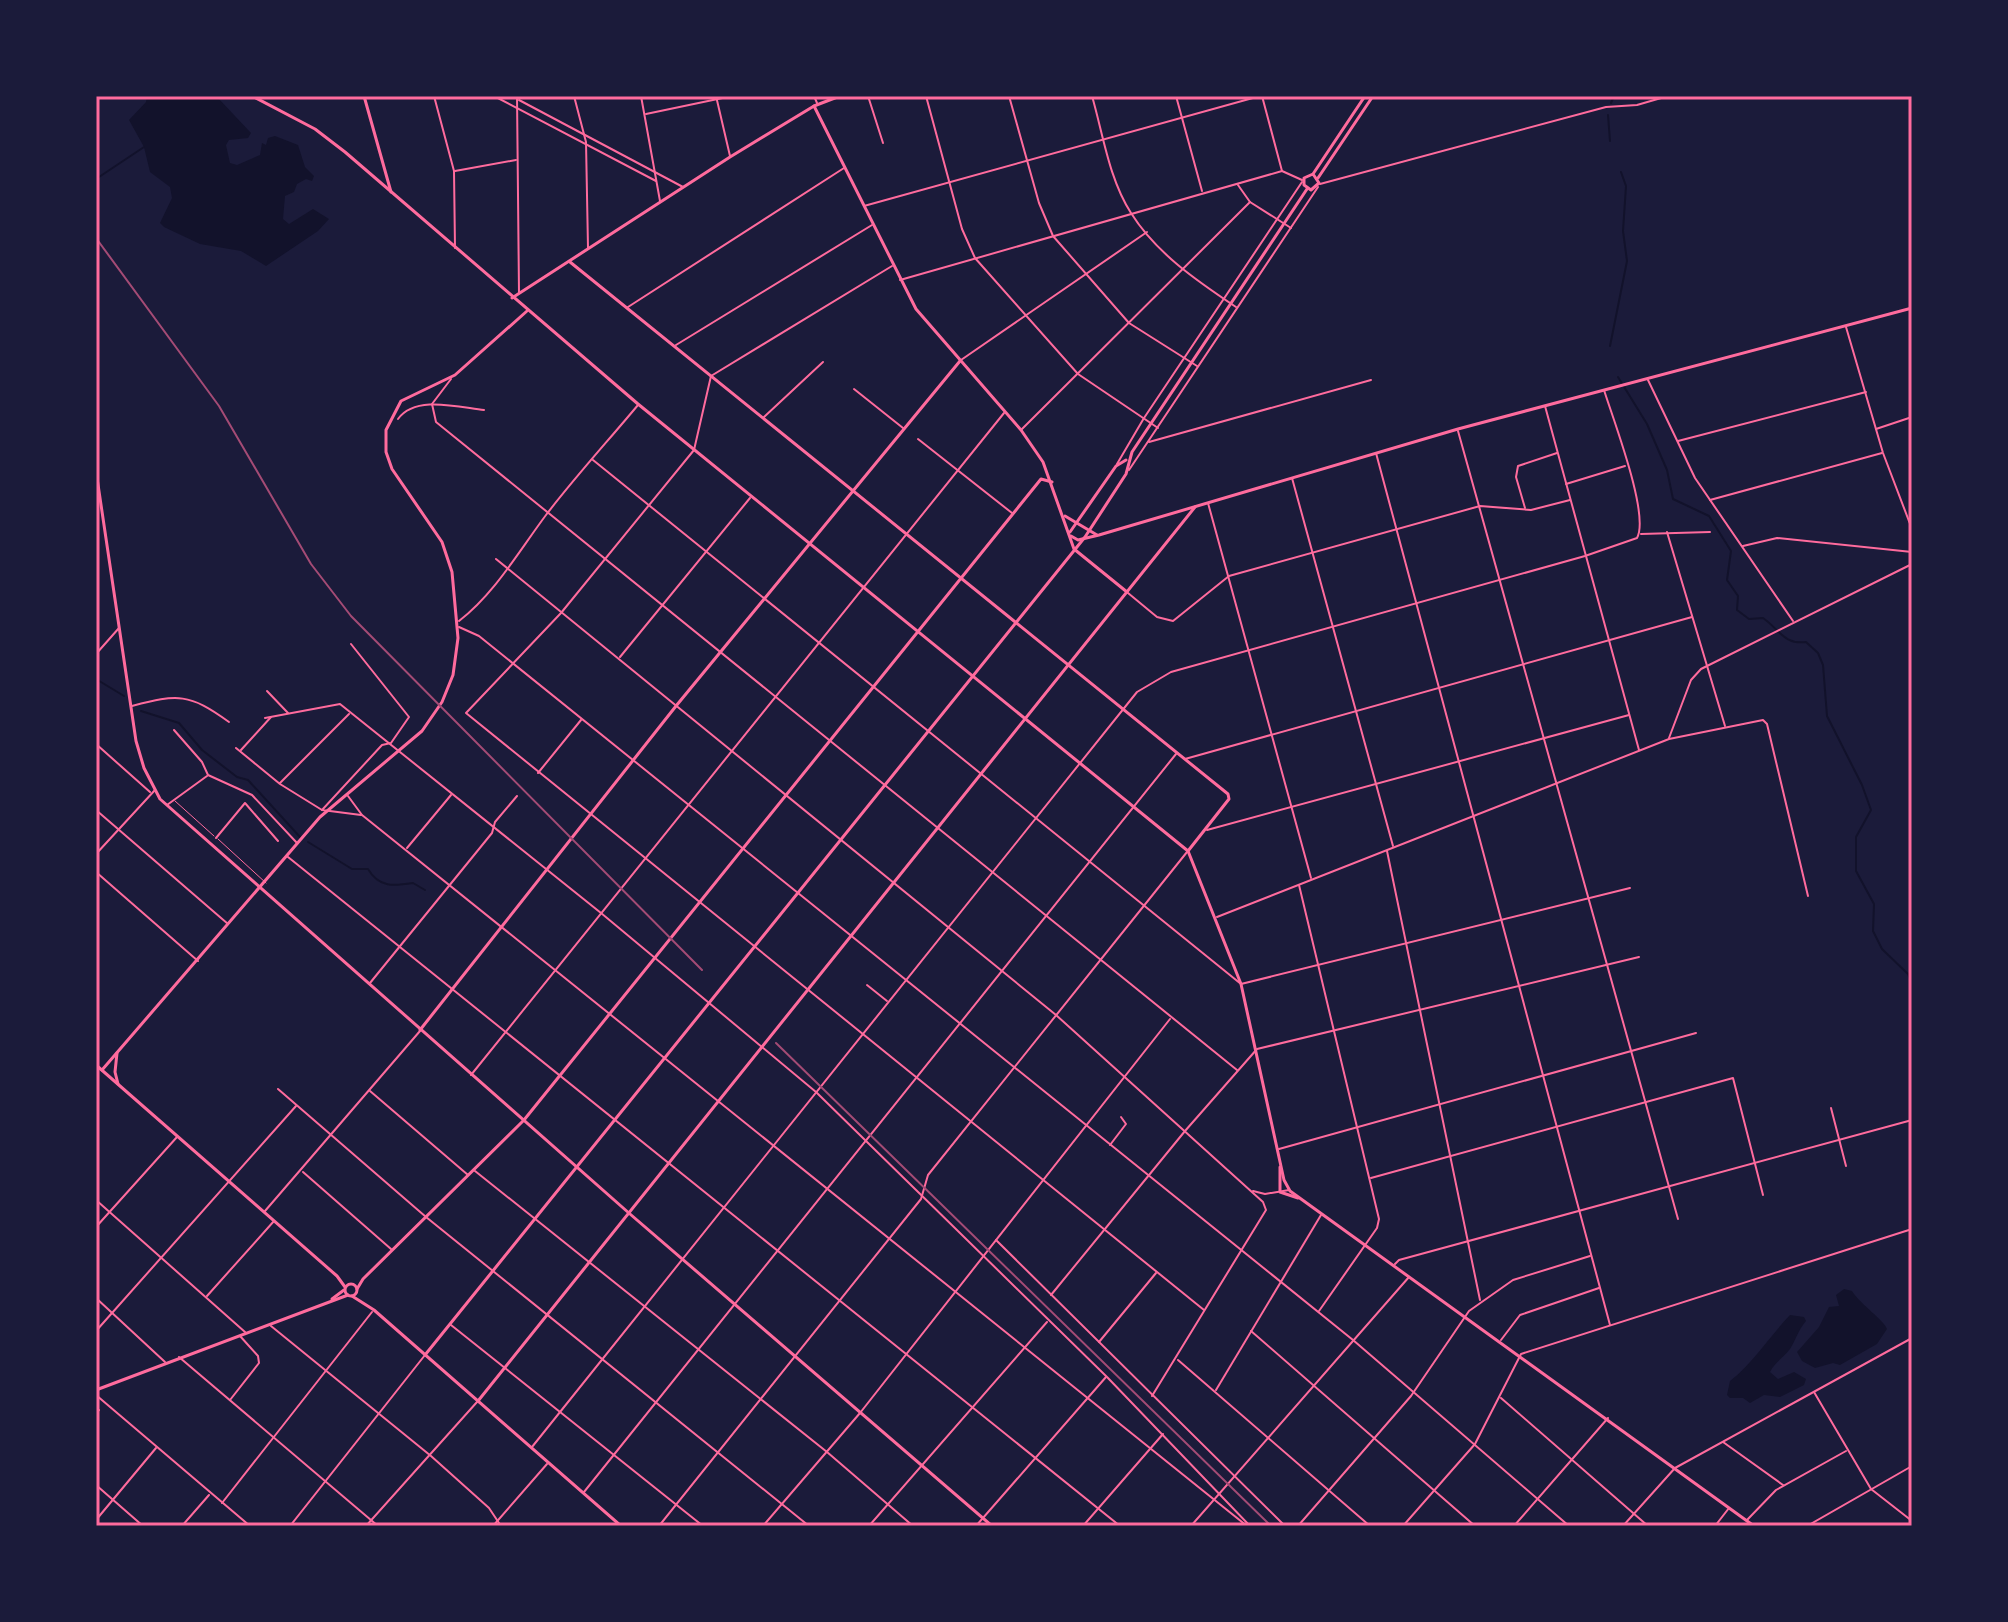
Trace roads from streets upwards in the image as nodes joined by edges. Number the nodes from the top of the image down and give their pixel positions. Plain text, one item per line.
1 (265, 96) edge
2 (364, 96) edge
3 (434, 96) edge
4 (494, 96) edge
5 (574, 96) edge
6 (641, 96) edge
7 (732, 96) edge
8 (814, 96) edge
9 (840, 96) edge
10 (868, 96) edge
11 (926, 96) edge
12 (1009, 96) edge
13 (1092, 96) edge
14 (1176, 96) edge
15 (1261, 96) edge
16 (1370, 96) edge
17 (1668, 96) edge
18 (255, 97) edge
19 (518, 98) edge
20 (716, 98) edge
21 (816, 105) junction
22 (518, 109) junction
23 (645, 114) junction
24 (1182, 117) junction
25 (585, 134) junction
26 (1104, 139) junction
27 (586, 142) junction
28 (883, 143) dead end
29 (730, 157) junction
30 (518, 160) junction
31 (1027, 161) junction
32 (844, 168) junction
33 (454, 171) junction
34 (655, 171) junction
35 (1282, 171) junction
36 (1313, 174) junction
37 (1318, 178) junction
38 (656, 181) junction
39 (1303, 181) junction
40 (950, 182) junction
41 (1238, 184) junction
42 (1318, 185) junction
43 (684, 187) junction
44 (1307, 189) junction
45 (391, 192) junction
46 (1203, 194) junction
47 (1250, 202) junction
48 (660, 203) junction
49 (863, 207) junction
50 (1131, 214) junction
51 (1275, 220) junction
52 (873, 225) junction
53 (1283, 225) junction
54 (1291, 228) junction
55 (1147, 231) junction
56 (1053, 236) junction
57 (455, 249) junction
58 (588, 249) junction
59 (975, 258) junction
60 (570, 262) junction
61 (893, 265) junction
62 (1181, 270) junction
63 (1086, 273) junction
64 (900, 280) junction
65 (519, 294) junction
66 (512, 298) junction
67 (1223, 298) junction
68 (1230, 303) junction
69 (627, 307) junction
70 (1237, 307) junction
71 (1912, 308) edge
72 (527, 311) junction
73 (1025, 315) junction
74 (1129, 323) junction
75 (1846, 326) junction
76 (675, 346) junction
77 (1184, 358) junction
78 (960, 361) junction
79 (823, 362) dead end
80 (1191, 362) junction
81 (1198, 366) junction
82 (1078, 374) junction
83 (455, 375) junction
84 (711, 376) junction
85 (1648, 379) junction
86 (1371, 380) dead end
87 (854, 389) dead end
88 (1604, 390) junction
89 (1866, 392) junction
90 (432, 404) junction
91 (638, 404) junction
92 (1545, 406) junction
93 (484, 410) dead end
94 (1005, 412) junction
95 (1912, 417) edge
96 (763, 418) junction
97 (1144, 418) junction
98 (398, 419) dead end
99 (1151, 423) junction
100 (1158, 428) junction
101 (904, 429) junction
102 (1458, 429) junction
103 (1876, 429) junction
104 (1021, 430) junction
105 (918, 439) dead end
106 (1677, 442) junction
107 (1148, 443) junction
108 (694, 450) junction
109 (1376, 453) junction
110 (1558, 453) junction
111 (1883, 453) junction
112 (1127, 459) junction
113 (593, 460) junction
114 (1626, 465) junction
115 (1116, 466) junction
116 (1046, 468) junction
117 (957, 470) junction
118 (96, 471) edge
119 (1126, 474) junction
120 (1110, 475) junction
121 (1292, 478) junction
122 (1041, 479) junction
123 (1052, 482) junction
124 (1120, 483) junction
125 (1566, 484) junction
126 (853, 489) junction
127 (98, 491) edge
128 (751, 497) junction
129 (1570, 500) junction
130 (1709, 500) junction
131 (1208, 503) junction
132 (649, 505) junction
133 (1480, 506) junction
134 (1195, 507) junction
135 (1526, 510) junction
136 (548, 513) junction
137 (1013, 514) junction
138 (1065, 516) junction
139 (1076, 523) junction
140 (1397, 529) junction
141 (1912, 529) edge
142 (1087, 532) junction
143 (1667, 532) junction
144 (1710, 532) dead end
145 (906, 534) junction
146 (1639, 534) junction
147 (1099, 535) junction
148 (1071, 536) junction
149 (1082, 539) junction
150 (808, 544) junction
151 (1742, 546) junction
152 (1074, 549) junction
153 (706, 551) junction
154 (1313, 552) junction
155 (1912, 552) edge
156 (1585, 556) junction
157 (496, 559) dead end
158 (606, 560) junction
159 (1912, 564) edge
160 (507, 570) junction
161 (1229, 576) junction
162 (961, 578) junction
163 (1502, 578) junction
164 (862, 588) junction
165 (1127, 592) junction
166 (764, 598) junction
167 (1418, 602) junction
168 (662, 605) junction
169 (561, 613) junction
170 (1692, 617) junction
171 (458, 621) junction
172 (1014, 621) junction
173 (1794, 622) junction
174 (1333, 626) junction
175 (121, 627) junction
176 (458, 627) junction
177 (917, 633) junction
178 (1608, 641) junction
179 (819, 642) junction
180 (351, 644) dead end
181 (1250, 650) junction
182 (719, 652) junction
183 (96, 654) edge
184 (618, 659) junction
185 (514, 664) junction
186 (1524, 664) junction
187 (1068, 665) junction
188 (1707, 665) junction
189 (970, 676) junction
190 (872, 686) junction
191 (1440, 687) junction
192 (267, 691) dead end
193 (775, 697) junction
194 (131, 706) junction
195 (676, 706) junction
196 (1123, 709) junction
197 (1356, 711) junction
198 (351, 712) junction
199 (289, 714) junction
200 (1629, 715) junction
201 (271, 717) junction
202 (265, 718) dead end
203 (582, 719) junction
204 (1024, 719) junction
205 (229, 722) dead end
206 (1725, 727) junction
207 (174, 730) dead end
208 (926, 730) junction
209 (1273, 734) junction
210 (1546, 737) junction
211 (1669, 739) junction
212 (828, 740) junction
213 (391, 743) junction
214 (96, 744) edge
215 (236, 748) dead end
216 (240, 751) junction
217 (398, 751) junction
218 (1639, 751) junction
219 (732, 752) junction
220 (1176, 753) junction
221 (1184, 759) junction
222 (632, 761) junction
223 (1460, 761) junction
224 (1079, 764) junction
225 (538, 773) junction
226 (981, 774) junction
227 (208, 775) junction
228 (1558, 783) junction
229 (280, 784) junction
230 (883, 785) junction
231 (1377, 785) junction
232 (153, 791) junction
233 (785, 794) junction
234 (346, 795) junction
235 (451, 795) junction
236 (517, 796) dead end
237 (166, 805) junction
238 (687, 805) junction
239 (1133, 807) junction
240 (1292, 808) junction
241 (96, 810) edge
242 (324, 811) junction
243 (362, 815) junction
244 (589, 815) junction
245 (1475, 815) junction
246 (1035, 818) junction
247 (494, 827) junction
248 (938, 828) junction
249 (118, 829) junction
250 (1206, 829) junction
251 (216, 838) road end
252 (291, 838) junction
253 (840, 838) junction
254 (278, 841) dead end
255 (298, 844) junction
256 (1393, 847) junction
257 (406, 849) junction
258 (742, 849) junction
259 (1387, 850) junction
260 (1188, 851) junction
261 (96, 854) edge
262 (288, 856) junction
263 (644, 859) junction
264 (1089, 862) junction
265 (546, 869) junction
266 (96, 872) edge
267 (991, 873) junction
268 (1311, 879) junction
269 (896, 882) junction
270 (450, 884) junction
271 (1298, 885) junction
272 (1630, 888) dead end
273 (260, 889) junction
274 (796, 892) junction
275 (1808, 896) dead end
276 (1590, 898) junction
277 (698, 902) junction
278 (1144, 906) junction
279 (601, 913) junction
280 (1046, 916) junction
281 (1216, 917) junction
282 (1503, 920) junction
283 (229, 925) junction
284 (502, 926) junction
285 (949, 926) junction
286 (852, 938) junction
287 (1408, 944) junction
288 (399, 946) junction
289 (752, 947) junction
290 (654, 957) junction
291 (1639, 957) dead end
292 (1101, 960) junction
293 (198, 961) junction
294 (1319, 965) junction
295 (1609, 965) junction
296 (556, 969) junction
297 (1002, 970) junction
298 (906, 980) junction
299 (368, 984) junction
300 (1241, 984) junction
301 (867, 985) dead end
302 (1520, 985) junction
303 (451, 988) junction
304 (809, 992) junction
305 (710, 1002) junction
306 (888, 1002) junction
307 (1421, 1009) junction
308 (611, 1012) junction
309 (1056, 1015) junction
310 (1171, 1018) junction
311 (959, 1024) junction
312 (420, 1030) junction
313 (1335, 1030) junction
314 (506, 1032) junction
315 (1696, 1033) dead end
316 (861, 1035) junction
317 (764, 1047) junction
318 (1257, 1049) junction
319 (1633, 1050) junction
320 (118, 1051) junction
321 (665, 1056) junction
322 (96, 1065) edge
323 (1013, 1069) junction
324 (102, 1070) junction
325 (1237, 1070) junction
326 (560, 1074) junction
327 (471, 1075) junction
328 (1544, 1075) junction
329 (1124, 1076) junction
330 (96, 1077) edge
331 (915, 1078) junction
332 (118, 1084) junction
333 (278, 1089) dead end
334 (370, 1091) junction
335 (816, 1092) junction
336 (720, 1100) junction
337 (1648, 1101) junction
338 (1441, 1104) junction
339 (296, 1106) junction
340 (1831, 1108) dead end
341 (1121, 1117) dead end
342 (615, 1118) junction
343 (524, 1120) junction
344 (1912, 1120) edge
345 (969, 1123) junction
346 (1557, 1126) junction
347 (1084, 1127) junction
348 (1358, 1127) junction
349 (1185, 1131) junction
350 (331, 1135) junction
351 (177, 1137) junction
352 (1839, 1138) junction
353 (867, 1139) junction
354 (774, 1145) junction
355 (1109, 1146) junction
356 (1279, 1149) junction
357 (1452, 1156) junction
358 (670, 1162) junction
359 (1754, 1163) junction
360 (1846, 1166) dead end
361 (577, 1167) junction
362 (301, 1170) junction
363 (475, 1171) junction
364 (469, 1176) junction
365 (1147, 1176) junction
366 (1371, 1178) junction
367 (1041, 1181) junction
368 (229, 1182) junction
369 (1670, 1185) junction
370 (828, 1188) junction
371 (1279, 1190) junction
372 (1252, 1191) junction
373 (1290, 1191) junction
374 (922, 1194) junction
375 (1763, 1195) dead end
376 (1298, 1198) junction
377 (96, 1200) edge
378 (725, 1207) junction
379 (1579, 1211) junction
380 (264, 1212) junction
381 (110, 1213) junction
382 (630, 1214) junction
383 (1321, 1215) junction
384 (426, 1217) junction
385 (535, 1218) junction
386 (1678, 1219) dead end
387 (274, 1221) junction
388 (96, 1227) edge
389 (1912, 1229) edge
390 (1103, 1230) junction
391 (889, 1238) junction
392 (995, 1240) junction
393 (1470, 1240) junction
394 (1365, 1245) junction
395 (392, 1250) junction
396 (779, 1250) junction
397 (1240, 1250) junction
398 (984, 1255) junction
399 (1590, 1256) junction
400 (161, 1257) junction
401 (683, 1259) junction
402 (591, 1262) junction
403 (1394, 1265) junction
404 (492, 1270) junction
405 (1156, 1273) junction
406 (337, 1276) junction
407 (1410, 1276) junction
408 (363, 1279) junction
409 (1280, 1282) junction
410 (352, 1284) junction
411 (1599, 1288) junction
412 (345, 1289) junction
413 (357, 1290) junction
414 (956, 1291) junction
415 (1051, 1295) junction
416 (350, 1296) junction
417 (206, 1297) junction
418 (96, 1298) edge
419 (841, 1300) junction
420 (1480, 1300) junction
421 (329, 1301) junction
422 (363, 1301) junction
423 (735, 1305) junction
424 (646, 1306) junction
425 (374, 1310) junction
426 (1204, 1310) junction
427 (1319, 1312) junction
428 (113, 1313) junction
429 (548, 1315) junction
430 (1467, 1316) junction
431 (1048, 1320) junction
432 (269, 1323) junction
433 (450, 1324) junction
434 (1610, 1325) junction
435 (96, 1331) edge
436 (1251, 1331) junction
437 (245, 1332) junction
438 (239, 1335) junction
439 (1912, 1338) edge
440 (1353, 1340) junction
441 (1501, 1340) junction
442 (1098, 1343) junction
443 (1025, 1347) junction
444 (699, 1349) junction
445 (906, 1354) junction
446 (1521, 1354) junction
447 (425, 1355) junction
448 (179, 1357) junction
449 (796, 1357) junction
450 (602, 1359) junction
451 (1177, 1359) junction
452 (165, 1362) junction
453 (506, 1368) junction
454 (327, 1370) junction
455 (1107, 1377) junction
456 (1313, 1386) junction
457 (1216, 1391) junction
458 (1813, 1391) junction
459 (96, 1392) edge
460 (1414, 1392) junction
461 (1152, 1396) junction
462 (1499, 1397) junction
463 (761, 1398) junction
464 (1088, 1398) junction
465 (229, 1401) junction
466 (478, 1401) junction
467 (656, 1402) junction
468 (973, 1407) junction
469 (99, 1410) dead end
470 (560, 1412) junction
471 (380, 1413) junction
472 (860, 1413) junction
473 (96, 1414) edge
474 (1608, 1418) junction
475 (1163, 1434) junction
476 (271, 1438) junction
477 (1269, 1438) junction
478 (1374, 1438) junction
479 (1722, 1442) junction
480 (1475, 1444) junction
481 (156, 1448) junction
482 (531, 1448) junction
483 (1150, 1449) junction
484 (1847, 1450) junction
485 (719, 1451) junction
486 (827, 1452) junction
487 (614, 1455) junction
488 (431, 1456) junction
489 (1036, 1458) junction
490 (1572, 1459) junction
491 (548, 1463) junction
492 (921, 1466) junction
493 (1912, 1466) edge
494 (1675, 1468) junction
495 (1235, 1476) junction
496 (325, 1483) junction
497 (96, 1485) edge
498 (1783, 1486) junction
499 (1871, 1489) junction
500 (1329, 1490) junction
501 (1434, 1490) junction
502 (1221, 1492) junction
503 (583, 1493) junction
504 (210, 1494) junction
505 (1214, 1499) junction
506 (1537, 1499) junction
507 (113, 1500) junction
508 (222, 1503) junction
509 (783, 1503) junction
510 (676, 1504) junction
511 (888, 1504) junction
512 (1098, 1508) junction
513 (1729, 1508) junction
514 (1634, 1513) junction
515 (983, 1518) junction
516 (96, 1520) edge
517 (371, 1520) junction
518 (1747, 1521) junction
519 (1912, 1521) edge
520 (496, 1522) junction
521 (143, 1526) edge
522 (182, 1526) edge
523 (250, 1526) edge
524 (290, 1526) edge
525 (366, 1526) edge
526 (378, 1526) edge
527 (493, 1526) edge
528 (501, 1526) edge
529 (621, 1526) edge
530 (659, 1526) edge
531 (703, 1526) edge
532 (763, 1526) edge
533 (809, 1526) edge
534 (869, 1526) edge
535 (913, 1526) edge
536 (976, 1526) edge
537 (992, 1526) edge
538 (1083, 1526) edge
539 (1120, 1526) edge
540 (1191, 1526) edge
541 (1248, 1526) edge
542 (1285, 1526) edge
543 (1298, 1526) edge
544 (1370, 1526) edge
545 (1403, 1526) edge
546 (1475, 1526) edge
547 (1514, 1526) edge
548 (1569, 1526) edge
549 (1623, 1526) edge
550 (1648, 1526) edge
551 (1715, 1526) edge
552 (1754, 1526) edge
553 (1807, 1526) edge
554 (1908, 1526) edge

1 - 18 street
2 - 45 street
3 - 33 street
4 - 22 street
5 - 25 street
6 - 23 street
7 - 20 street
8 - 21 street
9 - 21 street
10 - 28 street
11 - 40 street
12 - 31 street
13 - 26 street
14 - 24 street
15 - 24 street
15 - 35 street
16 - 36 street
16 - 37 street
17 - 42 street
18 - 45 street
19 - 22 street
19 - 25 street
20 - 23 street
20 - 29 street
21 - 29 street
21 - 32 street
22 - 27 street
22 - 30 street
23 - 34 street
24 - 26 street
24 - 46 street
25 - 27 street
25 - 34 street
26 - 31 street
26 - 50 street
27 - 38 street
27 - 58 street
29 - 43 street
30 - 33 street
30 - 65 street
31 - 40 street
31 - 56 street
32 - 49 street
32 - 69 street
33 - 57 street
34 - 38 street
34 - 43 street
35 - 39 street
35 - 41 street
36 - 37 street
36 - 39 street
37 - 42 street
38 - 48 street
39 - 44 street
39 - 51 street
40 - 49 street
40 - 59 street
41 - 46 street
41 - 47 street
42 - 44 street
42 - 54 street
43 - 48 street
44 - 53 street
45 - 57 street
46 - 50 street
47 - 51 street
47 - 62 street
48 - 58 street
49 - 52 street
50 - 55 street
50 - 56 street
51 - 53 street
51 - 67 street
52 - 61 street
52 - 76 street
53 - 54 street
53 - 68 street
54 - 70 street
55 - 62 street
55 - 63 street
56 - 59 street
56 - 63 street
57 - 66 street
58 - 60 street
59 - 64 street
59 - 73 street
60 - 65 street
60 - 69 street
61 - 64 street
61 - 84 street
62 - 67 street
62 - 74 street
63 - 73 street
63 - 74 street
64 - 78 street
65 - 66 street
66 - 72 street
67 - 68 street
67 - 77 street
68 - 70 street
68 - 80 street
69 - 76 street
70 - 81 street
71 - 75 street
72 - 83 street
72 - 91 street
73 - 78 street
73 - 82 street
74 - 77 street
74 - 82 street
75 - 85 street
75 - 89 street
76 - 84 street
77 - 80 street
77 - 97 street
78 - 94 street
78 - 101 street
79 - 96 street
80 - 81 street
80 - 99 street
81 - 100 street
82 - 97 street
82 - 104 street
83 - 90 street
83 - 171 street
84 - 96 street
84 - 108 street
85 - 88 street
85 - 106 street
86 - 107 street
87 - 101 street
88 - 92 street
88 - 114 street
89 - 103 street
89 - 106 street
90 - 93 street
90 - 98 street
90 - 136 street
91 - 108 street
91 - 113 street
92 - 102 street
92 - 110 street
94 - 104 street
94 - 117 street
95 - 103 street
96 - 126 street
97 - 99 street
97 - 115 street
99 - 100 street
99 - 112 street
100 - 107 street
101 - 126 street
102 - 109 street
102 - 133 street
103 - 111 street
104 - 116 street
105 - 117 street
106 - 130 street
107 - 119 street
108 - 128 street
108 - 132 street
109 - 121 street
109 - 140 street
110 - 125 street
110 - 135 street
111 - 130 street
111 - 141 street
112 - 115 street
112 - 119 street
113 - 132 street
113 - 136 street
114 - 125 street
114 - 146 street
115 - 120 street
116 - 122 street
116 - 123 street
117 - 137 street
117 - 145 street
118 - 127 street
119 - 124 street
120 - 124 street
120 - 139 street
121 - 131 street
121 - 154 street
122 - 123 street
122 - 137 street
123 - 138 street
124 - 142 street
125 - 129 street
126 - 145 street
126 - 150 street
127 - 175 street
128 - 150 street
128 - 153 street
129 - 135 street
129 - 156 street
130 - 151 street
131 - 134 street
131 - 161 street
132 - 153 street
132 - 158 street
133 - 135 street
133 - 140 street
133 - 163 street
134 - 147 street
134 - 165 street
136 - 158 street
136 - 160 street
137 - 162 street
138 - 139 street
138 - 148 street
139 - 142 street
139 - 148 street
140 - 154 street
140 - 167 street
142 - 147 street
142 - 149 street
143 - 144 street
143 - 146 street
143 - 170 street
145 - 162 street
145 - 164 street
146 - 156 street
147 - 149 street
148 - 149 street
148 - 152 street
149 - 152 street
150 - 164 street
150 - 166 street
151 - 155 street
151 - 173 street
152 - 165 street
152 - 172 street
153 - 166 street
153 - 168 street
154 - 161 street
154 - 174 street
156 - 163 street
156 - 178 street
157 - 160 street
158 - 168 street
158 - 169 street
159 - 173 street
160 - 169 street
160 - 171 street
161 - 165 street
161 - 181 street
162 - 172 street
162 - 177 street
163 - 167 street
163 - 186 street
164 - 177 street
164 - 179 street
165 - 187 street
166 - 179 street
166 - 182 street
167 - 174 street
167 - 191 street
168 - 182 street
168 - 184 street
169 - 184 street
169 - 185 street
170 - 178 street
170 - 188 street
171 - 176 street
172 - 187 street
172 - 189 street
173 - 188 street
174 - 181 street
174 - 197 street
175 - 183 street
175 - 194 street
176 - 185 street
176 - 217 street
177 - 189 street
177 - 190 street
178 - 186 street
178 - 200 street
179 - 190 street
179 - 193 street
180 - 213 street
181 - 196 street
181 - 209 street
182 - 193 street
182 - 195 street
184 - 195 street
185 - 203 street
185 - 225 street
186 - 191 street
186 - 210 street
187 - 196 street
187 - 204 street
188 - 206 street
188 - 211 street
189 - 204 street
189 - 208 street
190 - 208 street
190 - 212 street
191 - 197 street
191 - 223 street
192 - 199 street
193 - 212 street
193 - 219 street
194 - 205 street
194 - 232 street
195 - 219 street
195 - 222 street
196 - 220 street
196 - 224 street
197 - 209 street
197 - 231 street
198 - 199 street
198 - 213 street
198 - 229 street
199 - 201 street
200 - 210 street
200 - 218 street
201 - 202 street
201 - 216 street
203 - 222 street
203 - 225 street
204 - 224 street
204 - 226 street
206 - 211 street
206 - 275 street
207 - 227 street
208 - 226 street
208 - 230 street
209 - 221 street
209 - 240 street
210 - 223 street
210 - 228 street
211 - 218 street
212 - 230 street
212 - 233 street
213 - 217 street
213 - 242 street
214 - 232 street
215 - 216 street
216 - 229 street
217 - 234 street
217 - 235 street
218 - 228 street
219 - 233 street
219 - 238 street
220 - 221 street
220 - 239 street
221 - 250 street
222 - 238 street
222 - 244 street
223 - 231 street
223 - 245 street
224 - 239 street
224 - 246 street
225 - 244 street
226 - 246 street
226 - 248 street
227 - 237 street
227 - 252 street
228 - 245 street
228 - 276 street
229 - 242 street
230 - 248 street
230 - 253 street
231 - 240 street
231 - 256 street
232 - 237 street
232 - 249 street
233 - 253 street
233 - 258 street
234 - 242 street
234 - 243 street
235 - 247 street
235 - 257 street
236 - 247 street
237 - 273 street
238 - 258 street
238 - 263 street
239 - 260 street
239 - 264 street
240 - 250 street
240 - 268 street
241 - 249 street
242 - 243 street
242 - 255 street
243 - 257 street
244 - 263 street
244 - 265 street
245 - 256 street
245 - 282 street
246 - 264 street
246 - 267 street
247 - 265 street
247 - 270 street
248 - 267 street
248 - 269 street
249 - 261 street
249 - 283 street
250 - 260 street
251 - 254 street
252 - 255 street
252 - 255 street
253 - 269 street
253 - 274 street
255 - 262 street
256 - 259 street
257 - 270 street
258 - 274 street
258 - 277 street
259 - 268 street
259 - 287 street
260 - 278 street
260 - 281 street
262 - 273 street
262 - 288 street
263 - 277 street
263 - 279 street
264 - 278 street
264 - 280 street
265 - 279 street
265 - 284 street
266 - 293 street
267 - 280 street
267 - 285 street
268 - 271 street
269 - 285 street
269 - 286 street
270 - 284 street
270 - 288 street
271 - 281 street
271 - 294 street
272 - 276 street
273 - 283 street
273 - 299 street
274 - 286 street
274 - 289 street
276 - 282 street
276 - 295 street
277 - 289 street
277 - 290 street
278 - 292 street
278 - 300 street
279 - 290 street
279 - 296 street
280 - 292 street
280 - 297 street
281 - 300 street
282 - 287 street
282 - 302 street
283 - 293 street
284 - 296 street
284 - 303 street
285 - 297 street
285 - 298 street
286 - 298 street
286 - 304 street
287 - 294 street
287 - 307 street
288 - 299 street
288 - 303 street
289 - 304 street
289 - 305 street
290 - 305 street
290 - 308 street
291 - 295 street
292 - 309 street
292 - 310 street
293 - 320 street
294 - 300 street
294 - 313 street
295 - 302 street
295 - 319 street
296 - 308 street
296 - 314 street
297 - 309 street
297 - 311 street
298 - 306 street
298 - 311 street
299 - 312 street
300 - 318 street
301 - 306 street
302 - 307 street
302 - 328 street
303 - 312 street
303 - 314 street
304 - 316 street
304 - 317 street
305 - 317 street
305 - 321 street
306 - 316 street
307 - 313 street
307 - 338 street
308 - 321 street
308 - 326 street
309 - 323 street
309 - 329 street
310 - 325 street
310 - 329 street
311 - 323 street
311 - 331 street
312 - 327 street
312 - 334 street
313 - 318 street
313 - 348 street
314 - 326 street
314 - 327 street
315 - 319 street
316 - 331 street
316 - 335 street
317 - 335 street
317 - 336 street
318 - 325 street
318 - 356 street
319 - 328 street
319 - 337 street
320 - 324 street
320 - 332 street
321 - 336 street
321 - 342 street
322 - 324 street
323 - 345 street
323 - 347 street
324 - 330 street
324 - 332 street
325 - 349 street
326 - 342 street
326 - 343 street
327 - 343 street
328 - 338 street
328 - 346 street
329 - 347 street
329 - 349 street
331 - 345 street
331 - 353 street
332 - 351 street
333 - 339 street
334 - 350 street
334 - 364 street
335 - 353 street
335 - 354 street
336 - 354 street
336 - 358 street
337 - 346 street
337 - 359 street
337 - 369 street
338 - 348 street
338 - 357 street
339 - 350 street
339 - 368 street
340 - 352 street
341 - 355 street
342 - 358 street
342 - 361 street
343 - 361 street
343 - 363 street
344 - 352 street
345 - 367 street
345 - 374 street
346 - 357 street
346 - 379 street
347 - 355 street
347 - 367 street
348 - 356 street
348 - 366 street
349 - 365 street
349 - 372 street
350 - 362 street
350 - 384 street
351 - 368 street
351 - 381 street
352 - 359 street
352 - 360 street
353 - 370 street
353 - 374 street
354 - 370 street
354 - 378 street
355 - 365 street
356 - 371 street
356 - 373 street
357 - 366 street
357 - 393 street
358 - 378 street
358 - 382 street
359 - 369 street
359 - 375 street
361 - 382 street
361 - 385 street
362 - 380 street
362 - 395 street
363 - 364 street
363 - 385 street
364 - 384 street
365 - 390 street
365 - 397 street
366 - 394 street
367 - 390 street
367 - 392 street
368 - 380 street
368 - 400 street
369 - 379 street
369 - 386 street
370 - 391 street
370 - 396 street
371 - 372 street
371 - 373 street
371 - 376 street
372 - 397 street
373 - 376 street
374 - 391 street
374 - 398 street
376 - 383 street
377 - 381 street
378 - 396 street
378 - 401 street
379 - 393 street
379 - 399 street
380 - 387 street
381 - 388 street
381 - 400 street
382 - 401 street
382 - 402 street
383 - 394 street
383 - 409 street
384 - 395 street
384 - 404 street
385 - 402 street
385 - 404 street
387 - 406 street
387 - 417 street
389 - 434 street
390 - 405 street
390 - 415 street
391 - 414 street
391 - 419 street
392 - 398 street
392 - 415 street
393 - 403 street
393 - 420 street
394 - 403 street
394 - 427 street
395 - 408 street
396 - 419 street
396 - 423 street
397 - 409 street
397 - 426 street
398 - 414 street
398 - 431 street
399 - 411 street
399 - 420 street
400 - 417 street
400 - 428 street
401 - 423 street
401 - 424 street
402 - 424 street
402 - 429 street
403 - 407 street
404 - 429 street
404 - 433 street
405 - 426 street
405 - 442 street
406 - 410 street
406 - 412 street
407 - 430 street
407 - 440 street
408 - 410 street
408 - 413 street
409 - 427 street
409 - 436 street
410 - 412 street
410 - 413 street
411 - 434 street
411 - 441 street
412 - 416 street
412 - 421 street
413 - 416 street
413 - 422 street
414 - 443 street
414 - 445 street
415 - 442 street
416 - 421 street
416 - 422 street
417 - 437 street
418 - 428 street
419 - 445 street
419 - 449 street
420 - 430 street
421 - 432 street
422 - 425 street
423 - 444 street
423 - 449 street
424 - 444 street
424 - 450 street
425 - 447 street
425 - 454 street
426 - 451 street
427 - 440 street
428 - 435 street
428 - 452 street
429 - 450 street
429 - 453 street
430 - 441 street
430 - 460 street
431 - 443 street
431 - 455 street
432 - 437 street
432 - 454 street
433 - 447 street
433 - 453 street
434 - 446 street
436 - 456 street
436 - 457 street
437 - 438 street
438 - 448 street
438 - 465 street
439 - 458 street
440 - 456 street
440 - 460 street
441 - 446 street
442 - 461 street
443 - 464 street
443 - 468 street
444 - 463 street
444 - 467 street
445 - 468 street
445 - 472 street
446 - 462 street
446 - 474 street
447 - 466 street
447 - 471 street
448 - 452 street
448 - 465 street
449 - 463 street
449 - 472 street
450 - 467 street
450 - 470 street
451 - 457 street
451 - 461 street
452 - 459 street
453 - 466 street
453 - 470 street
454 - 471 street
454 - 476 street
455 - 464 street
455 - 475 street
456 - 477 street
456 - 478 street
457 - 477 street
458 - 479 street
458 - 484 street
459 - 481 street
460 - 478 street
460 - 480 street
461 - 495 street
462 - 480 street
462 - 490 street
463 - 485 street
463 - 486 street
464 - 483 street
464 - 489 street
465 - 476 street
466 - 482 street
466 - 488 street
467 - 485 street
467 - 487 street
468 - 489 street
468 - 492 street
469 - 473 street
470 - 482 street
470 - 487 street
471 - 488 street
471 - 496 street
472 - 486 street
472 - 492 street
474 - 490 street
474 - 494 street
475 - 483 street
475 - 502 street
476 - 496 street
476 - 508 street
477 - 495 street
477 - 500 street
478 - 500 street
478 - 501 street
479 - 494 street
479 - 498 street
480 - 501 street
480 - 506 street
481 - 504 street
481 - 507 street
482 - 491 street
483 - 505 street
483 - 512 street
484 - 498 street
484 - 499 street
485 - 509 street
485 - 510 street
486 - 509 street
486 - 511 street
487 - 503 street
487 - 510 street
488 - 517 street
488 - 520 street
489 - 512 street
489 - 515 street
490 - 506 street
490 - 514 street
491 - 503 street
491 - 520 street
492 - 511 street
492 - 515 street
493 - 499 street
494 - 513 street
494 - 514 street
495 - 502 street
495 - 542 street
496 - 517 street
496 - 524 street
497 - 507 street
498 - 518 street
499 - 519 street
499 - 553 street
500 - 543 street
500 - 544 street
501 - 545 street
501 - 546 street
502 - 505 street
502 - 541 street
503 - 529 street
504 - 508 street
504 - 522 street
505 - 540 street
505 - 541 street
506 - 547 street
506 - 548 street
507 - 516 street
507 - 521 street
508 - 523 street
509 - 532 street
509 - 533 street
510 - 530 street
510 - 531 street
511 - 534 street
511 - 535 street
512 - 538 street
512 - 539 street
513 - 518 street
513 - 551 street
514 - 549 street
514 - 550 street
515 - 536 street
515 - 537 street
517 - 525 street
517 - 526 street
518 - 552 street
519 - 554 street
520 - 527 street
520 - 528 street

